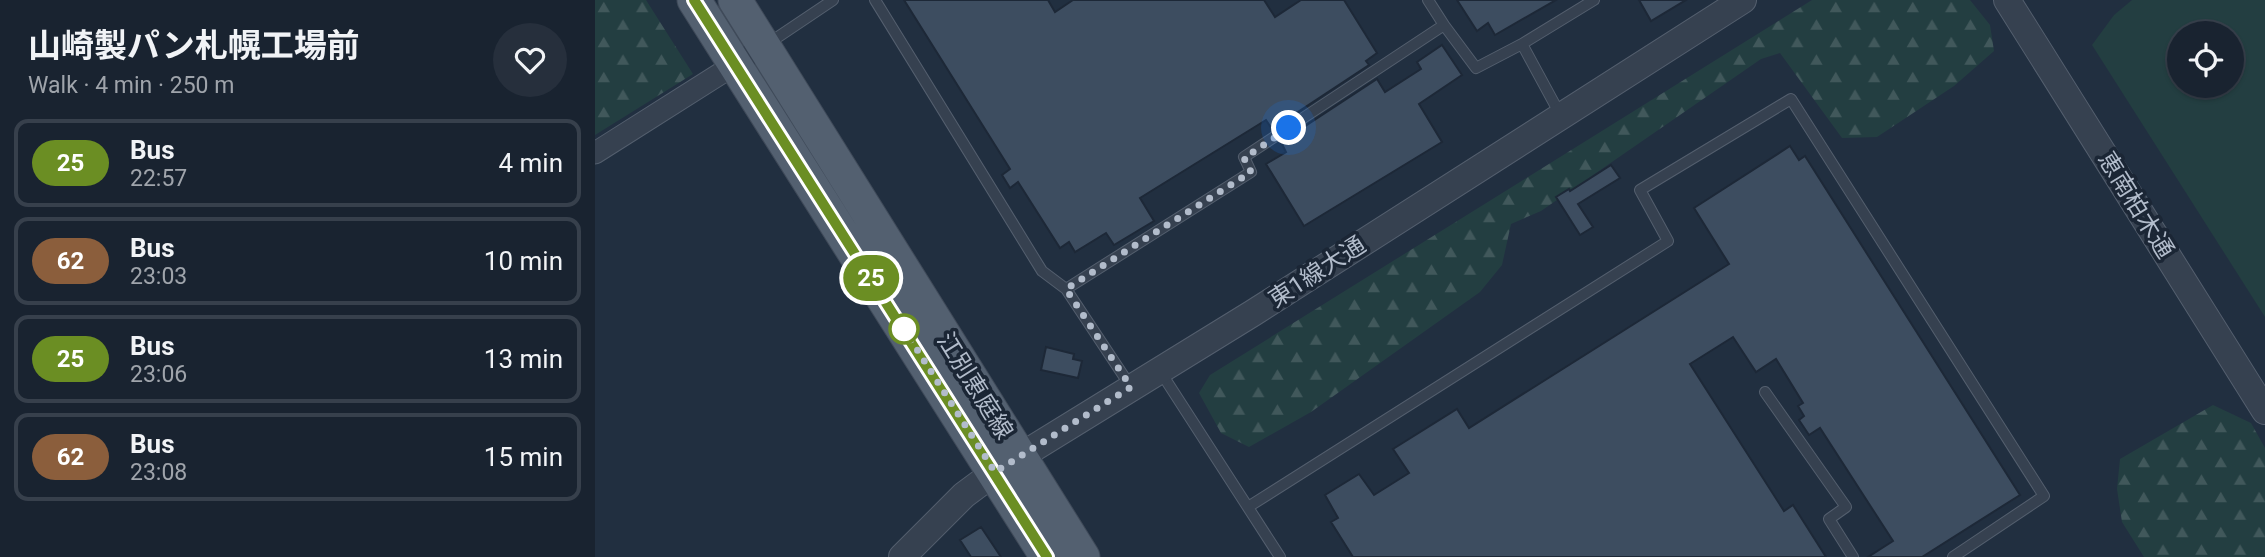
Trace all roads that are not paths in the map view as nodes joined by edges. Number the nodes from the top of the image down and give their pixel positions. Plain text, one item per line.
1 (694, 0) edge
2 (735, 0) edge
3 (833, 0) edge
4 (875, 0) edge
5 (1428, 0) edge
6 (1594, 0) edge
7 (1743, 0) edge
8 (2007, 0) edge
9 (1444, 24) junction
10 (1522, 44) junction
11 (764, 46) junction
12 (735, 64) junction
13 (1561, 116) junction
14 (595, 153) edge
15 (1066, 289) junction
16 (1160, 372) junction
17 (1131, 387) junction
18 (1765, 392) dead end
19 (2265, 411) edge
20 (1007, 464) junction
21 (1248, 507) junction
22 (902, 557) edge
23 (1047, 557) edge
24 (1083, 557) edge
25 (1280, 557) edge
26 (1853, 557) edge
27 (1953, 557) edge

1 - 12 main road, 江別恵庭線
2 - 11 main road, 江別恵庭線
3 - 11 lane
4 - 15 lane
5 - 9 lane
6 - 10 lane
7 - 13 street, 東1線大通
8 - 19 street, 恵南柏木通
9 - 10 lane
9 - 15 lane
10 - 13 lane
11 - 12 street
11 - 20 main road, 江別恵庭線
12 - 14 street
12 - 20 main road, 江別恵庭線
13 - 16 street, 東1線大通
15 - 17 lane
16 - 17 street, 東1線大通
16 - 21 lane
17 - 20 street, 東1線大通
18 - 26 lane
20 - 22 street, 東1線大通
20 - 23 main road, 江別恵庭線
20 - 24 main road, 江別恵庭線
21 - 25 lane
21 - 27 lane

